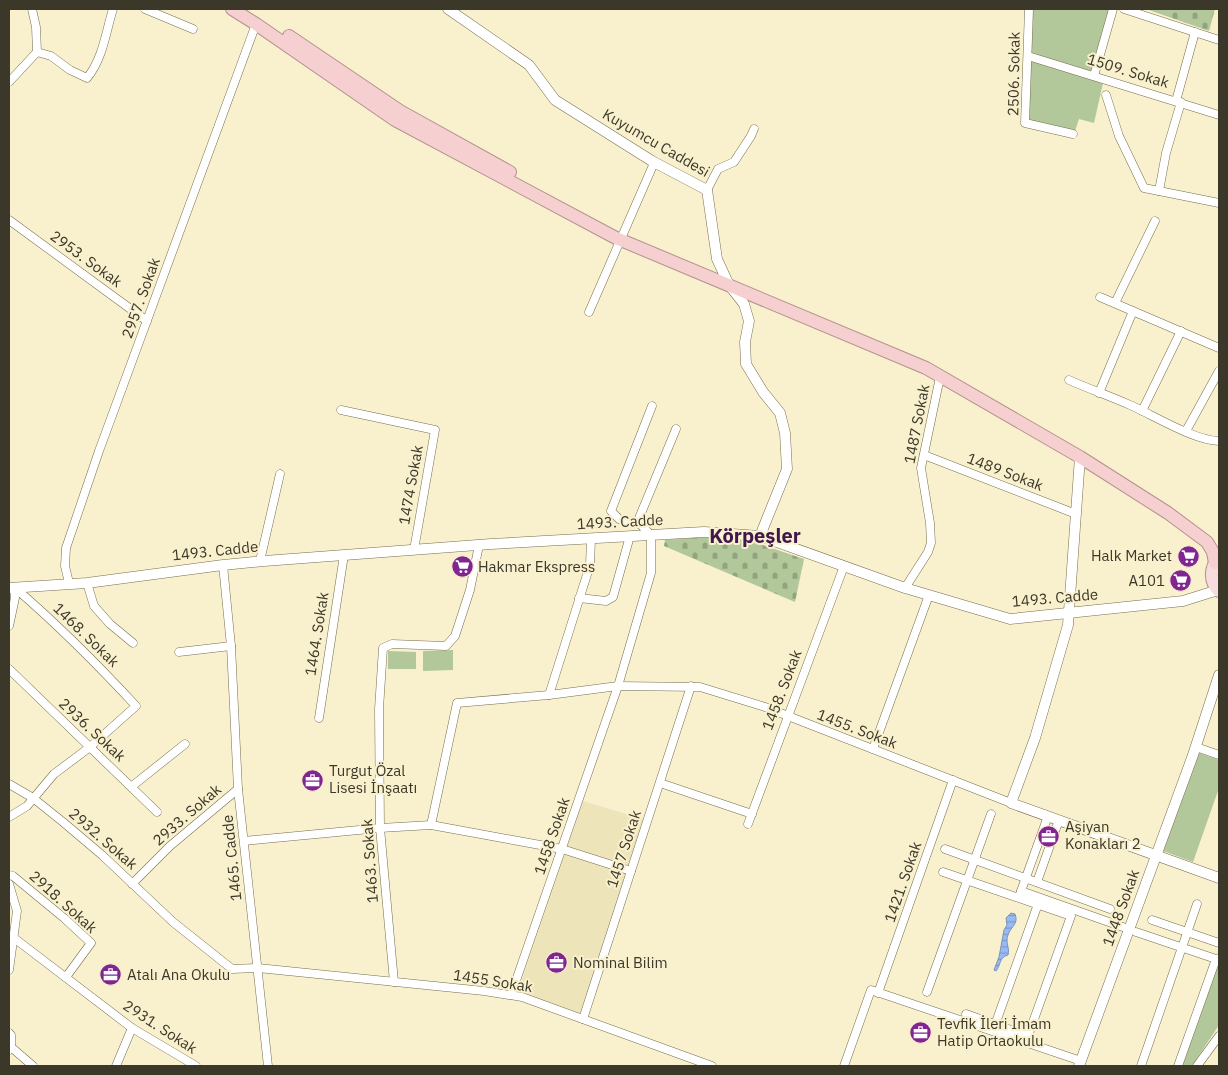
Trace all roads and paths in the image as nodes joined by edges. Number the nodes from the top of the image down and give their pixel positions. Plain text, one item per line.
1 (32, 9) edge
2 (113, 9) edge
3 (145, 9) edge
4 (232, 9) edge
5 (247, 9) edge
6 (448, 9) edge
7 (1029, 9) edge
8 (1113, 9) edge
9 (1124, 9) edge
10 (256, 24) junction
11 (193, 28) dead end
12 (1195, 32) junction
13 (1219, 40) edge
14 (38, 52) junction
15 (1028, 56) junction
16 (1094, 76) junction
17 (9, 82) edge
18 (1106, 95) dead end
19 (1178, 101) junction
20 (1219, 115) edge
21 (754, 129) dead end
22 (1073, 134) dead end
23 (654, 163) junction
24 (707, 190) junction
25 (1159, 191) junction
26 (1219, 203) edge
27 (9, 220) edge
28 (1156, 221) dead end
29 (621, 237) junction
30 (726, 280) junction
31 (1100, 297) dead end
32 (1115, 303) junction
33 (1133, 311) junction
34 (589, 312) dead end
35 (147, 321) junction
36 (1181, 332) junction
37 (1219, 348) edge
38 (1219, 371) edge
39 (940, 377) junction
40 (1069, 380) dead end
41 (1099, 393) junction
42 (652, 406) dead end
43 (341, 410) dead end
44 (1142, 411) junction
45 (676, 429) dead end
46 (1186, 431) junction
47 (1219, 441) edge
48 (924, 455) junction
49 (1080, 457) junction
50 (280, 474) dead end
51 (1076, 514) junction
52 (637, 523) junction
53 (651, 535) junction
54 (630, 536) junction
55 (760, 536) junction
56 (591, 538) junction
57 (1219, 543) edge
58 (479, 545) junction
59 (414, 550) junction
60 (344, 555) junction
61 (1217, 560) edge
62 (260, 561) junction
63 (223, 564) junction
64 (844, 566) junction
65 (87, 582) junction
66 (70, 584) junction
67 (11, 587) edge
68 (905, 588) junction
69 (1219, 591) edge
70 (929, 595) junction
71 (579, 598) junction
72 (1068, 612) junction
73 (9, 626) edge
74 (132, 643) dead end
75 (232, 646) junction
76 (179, 652) dead end
77 (9, 669) edge
78 (1219, 675) edge
79 (618, 686) junction
80 (692, 686) junction
81 (549, 695) junction
82 (787, 716) junction
83 (319, 718) dead end
84 (185, 744) dead end
85 (90, 747) junction
86 (1196, 747) junction
87 (873, 749) junction
88 (1219, 755) edge
89 (953, 780) junction
90 (660, 783) junction
91 (9, 784) edge
92 (131, 787) junction
93 (238, 789) junction
94 (33, 798) junction
95 (1012, 803) junction
96 (157, 812) dead end
97 (752, 814) junction
98 (990, 814) dead end
99 (1048, 816) junction
100 (9, 817) edge
101 (1059, 820) junction
102 (748, 824) dead end
103 (431, 825) junction
104 (380, 828) junction
105 (244, 842) junction
106 (562, 849) junction
107 (945, 849) dead end
108 (1157, 855) junction
109 (974, 860) junction
110 (632, 871) junction
111 (943, 872) dead end
112 (9, 875) edge
113 (1025, 878) junction
114 (1219, 878) edge
115 (968, 880) junction
116 (1037, 882) junction
117 (9, 884) edge
118 (132, 884) junction
119 (1020, 894) junction
120 (1038, 904) junction
121 (1197, 904) dead end
122 (1110, 909) dead end
123 (1152, 920) dead end
124 (1123, 927) dead end
125 (1188, 932) junction
126 (1139, 933) dead end
127 (14, 938) junction
128 (1219, 943) edge
129 (1183, 949) junction
130 (1218, 959) edge
131 (258, 968) junction
132 (9, 970) edge
133 (66, 977) junction
134 (394, 982) junction
135 (874, 992) junction
136 (927, 992) dead end
137 (511, 995) junction
138 (966, 1014) dead end
139 (584, 1019) junction
140 (995, 1025) junction
141 (132, 1028) junction
142 (9, 1033) edge
143 (1219, 1036) edge
144 (10, 1048) edge
145 (1080, 1064) edge
146 (33, 1066) edge
147 (116, 1066) edge
148 (196, 1066) edge
149 (268, 1066) edge
150 (712, 1066) edge
151 (844, 1066) edge
152 (1141, 1066) edge
153 (1178, 1066) edge
154 (1198, 1066) edge

1 - 14 street
2 - 14 street
3 - 11 street
4 - 10 highway
5 - 29 highway
6 - 23 street, Kuyumcu Caddesi
7 - 15 street, 2506. Sokak
8 - 16 street
9 - 12 street
10 - 29 highway
10 - 35 street, 2957. Sokak
12 - 13 street
12 - 19 street
14 - 17 street
15 - 16 street, 1509. Sokak
15 - 22 street, 2506. Sokak
16 - 19 street, 1509. Sokak
18 - 25 street
19 - 20 street, 1509. Sokak
19 - 25 street
21 - 24 street
23 - 24 street, Kuyumcu Caddesi
23 - 29 street
24 - 30 street, Kuyumcu Caddesi
25 - 26 street
27 - 35 street, 2953. Sokak
28 - 32 street
29 - 30 highway
29 - 34 street
30 - 39 highway
30 - 55 street, Kuyumcu Caddesi
30 - 57 highway
31 - 32 street
32 - 33 street
33 - 36 street
33 - 41 street
35 - 66 street, 2957. Sokak
36 - 37 street
36 - 44 street
38 - 46 street
39 - 48 street, 1487 Sokak
39 - 49 highway
40 - 41 street
41 - 44 street
42 - 52 street
43 - 59 street, 1474 Sokak
44 - 46 street
45 - 52 street
46 - 47 street
48 - 51 street, 1489 Sokak
48 - 68 street, 1487 Sokak
49 - 51 street
49 - 61 highway
50 - 62 street
51 - 72 street
52 - 53 street
53 - 54 street, 1493. Cadde
53 - 55 street, 1493. Cadde
53 - 79 street, 1458 Sokak
54 - 56 street, 1493. Cadde
54 - 71 street
55 - 64 street, 1493. Cadde
56 - 58 street, 1493. Cadde
56 - 71 street
58 - 59 street, 1493. Cadde
58 - 104 street, 1463. Sokak
59 - 60 street, 1493. Cadde
60 - 62 street, 1493. Cadde
60 - 83 street, 1464. Sokak
61 - 69 main road
62 - 63 street, 1493. Cadde
63 - 65 street, 1493. Cadde
63 - 75 street, 1465. Cadde
64 - 68 street, 1493. Cadde
64 - 82 street, 1458. Sokak
65 - 66 street, 1493. Cadde
65 - 74 street
66 - 67 street, 1493. Cadde
67 - 73 street
67 - 85 street, 1468. Sokak
68 - 70 street, 1493. Cadde
69 - 72 street, 1493. Cadde
70 - 72 street, 1493. Cadde
70 - 87 street
71 - 81 street
72 - 95 street
75 - 76 street
75 - 93 street, 1465. Cadde
77 - 85 street, 2936. Sokak
78 - 86 street, 1448 Sokak
79 - 80 street, 1455. Sokak
79 - 81 street, 1455. Sokak
79 - 106 street, 1458 Sokak
80 - 82 street, 1455. Sokak
80 - 90 street, 1457 Sokak
81 - 103 street, 1455. Sokak
82 - 87 street, 1455. Sokak
82 - 97 street, 1458. Sokak
84 - 92 street
85 - 92 street, 2936. Sokak
85 - 94 street
86 - 88 street
86 - 108 street, 1448 Sokak
87 - 89 street, 1455. Sokak
89 - 95 street, 1455. Sokak
89 - 135 street, 1421. Sokak
90 - 97 street
90 - 110 street, 1457 Sokak
91 - 94 street, 2932. Sokak
92 - 96 street, 2936. Sokak
93 - 105 street, 1465. Cadde
93 - 118 street, 2933. Sokak
94 - 100 street
94 - 118 street, 2932. Sokak
95 - 99 street
97 - 102 street, 1458. Sokak
98 - 109 street
99 - 101 street
99 - 113 street
101 - 108 street
101 - 116 street
103 - 104 street
103 - 106 street
104 - 105 street
104 - 134 street, 1463. Sokak
105 - 131 street, 1465. Cadde
106 - 110 street
106 - 137 street, 1458 Sokak
107 - 109 street
108 - 114 street
108 - 145 street, 1448 Sokak
109 - 113 street
109 - 115 street
110 - 139 street, 1457 Sokak
111 - 115 street
112 - 133 street, 2918. Sokak
113 - 116 street
113 - 119 street
115 - 119 street
115 - 136 street
116 - 122 street
117 - 127 street
118 - 131 street, 2932. Sokak
119 - 120 street
119 - 124 street
120 - 140 street
120 - 140 street
121 - 125 street
123 - 125 street
125 - 128 street
125 - 129 street
126 - 129 street
127 - 132 street
127 - 133 street, 2931. Sokak
129 - 130 street
129 - 152 street
130 - 153 street
131 - 134 street, 1455 Sokak
131 - 149 street, 1465. Cadde
133 - 141 street, 2931. Sokak
134 - 137 street, 1455 Sokak
135 - 145 street
135 - 151 street, 1421. Sokak
137 - 139 street, 1455 Sokak
138 - 140 street
139 - 150 street, 1455 Sokak
141 - 147 street
141 - 148 street, 2931. Sokak
142 - 144 street
143 - 154 street
144 - 146 street

